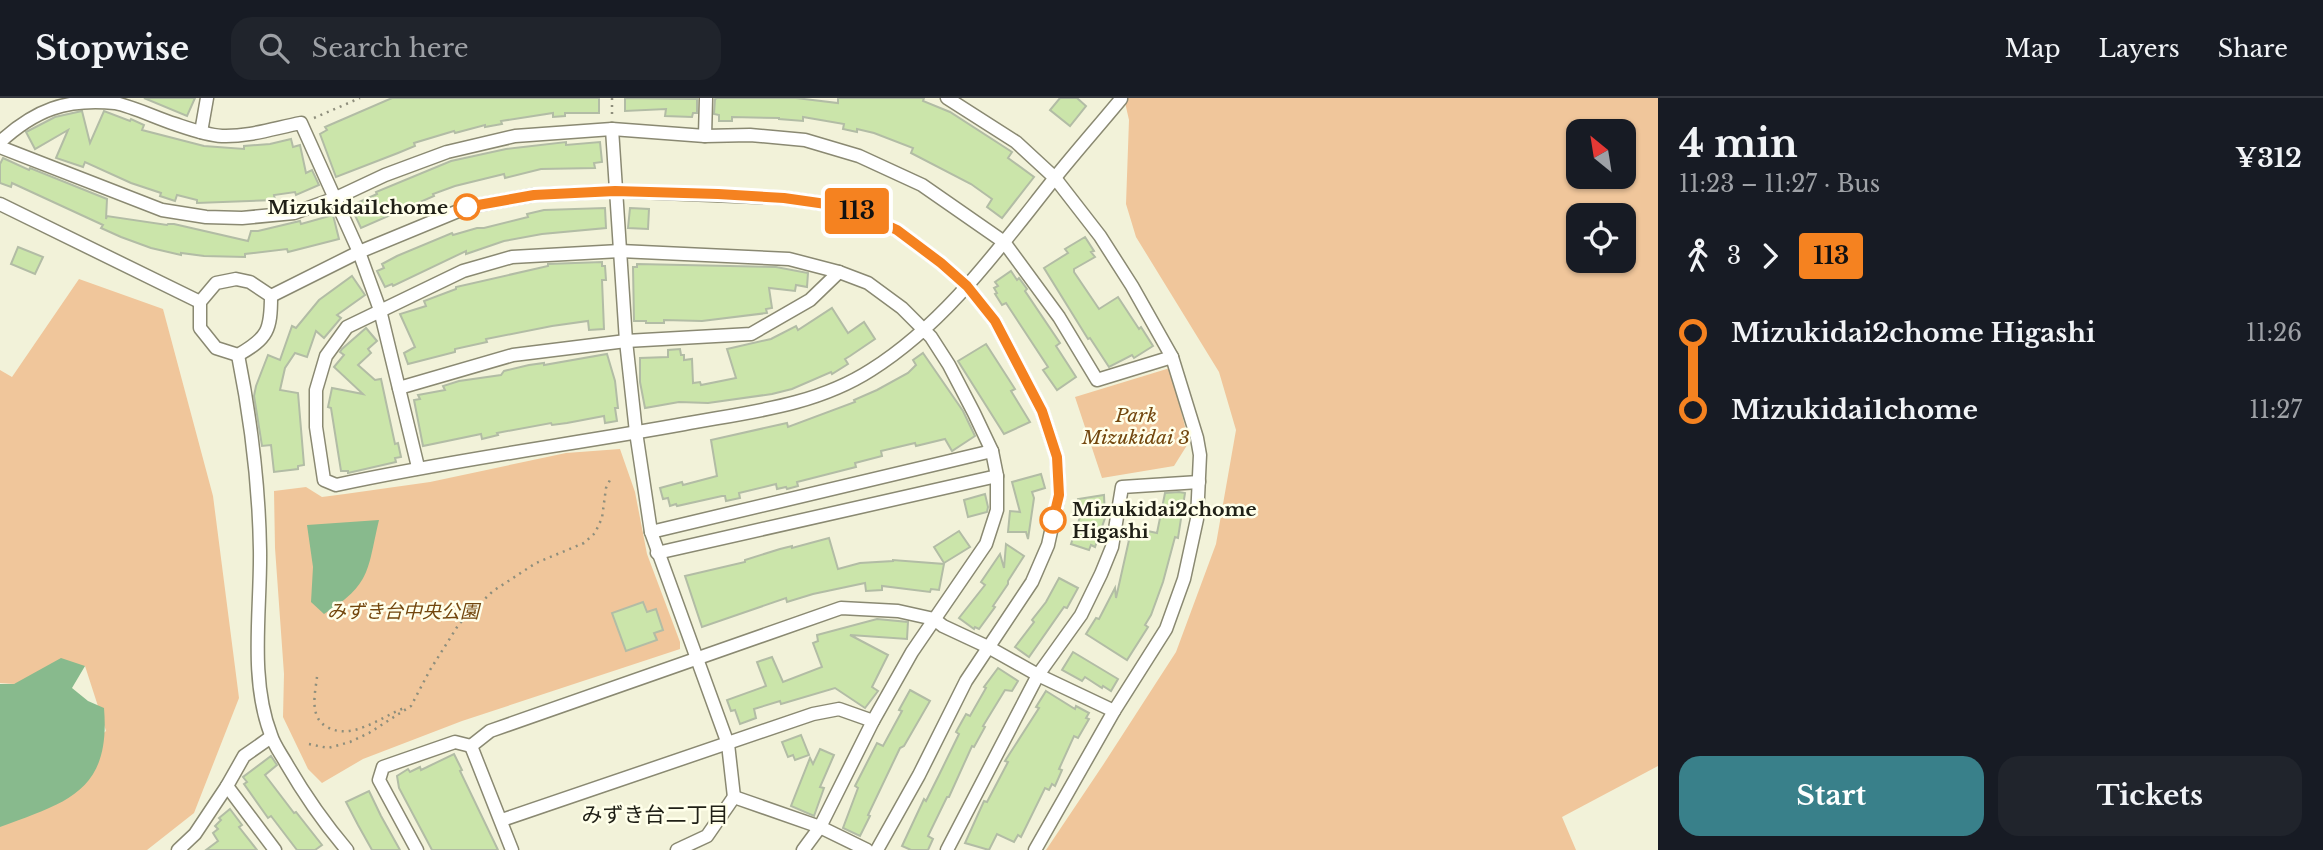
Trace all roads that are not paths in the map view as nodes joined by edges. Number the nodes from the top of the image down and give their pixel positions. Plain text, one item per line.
1 (207, 98) edge
2 (706, 98) edge
3 (947, 98) edge
4 (1121, 99) edge
5 (612, 129) junction
6 (201, 132) junction
7 (705, 136) junction
8 (0, 144) edge
9 (1055, 178) junction
10 (615, 191) junction
11 (336, 198) junction
12 (0, 204) edge
13 (1004, 242) junction
14 (620, 251) junction
15 (359, 252) junction
16 (839, 272) junction
17 (967, 286) junction
18 (271, 296) junction
19 (201, 302) junction
20 (380, 310) junction
21 (922, 330) junction
22 (626, 341) junction
23 (238, 355) junction
24 (1172, 357) junction
25 (399, 388) junction
26 (636, 432) junction
27 (992, 452) junction
28 (418, 467) junction
29 (997, 476) junction
30 (1199, 481) junction
31 (651, 532) junction
32 (657, 553) junction
33 (934, 619) junction
34 (988, 647) junction
35 (697, 659) junction
36 (1038, 676) junction
37 (1114, 710) junction
38 (873, 721) junction
39 (271, 737) junction
40 (728, 744) junction
41 (471, 746) junction
42 (227, 786) junction
43 (734, 797) junction
44 (502, 820) junction
45 (820, 827) junction
46 (178, 850) edge
47 (275, 850) edge
48 (347, 850) edge
49 (417, 850) edge
50 (512, 850) edge
51 (677, 850) edge
52 (803, 850) edge
53 (867, 850) edge
54 (877, 850) edge
55 (947, 850) edge
56 (1035, 850) edge

1 - 6 street
2 - 7 street
3 - 9 street
4 - 9 street
5 - 7 street
5 - 10 street
5 - 11 street
6 - 8 street
6 - 11 street
7 - 13 street
8 - 11 street
9 - 13 street
9 - 24 street
10 - 14 street
10 - 15 street
10 - 17 street
11 - 15 street
12 - 19 street
13 - 17 street
13 - 24 street
14 - 16 street
14 - 20 street
14 - 22 street
15 - 18 street
15 - 20 street
16 - 21 street
16 - 22 street
17 - 21 street
17 - 34 street
18 - 19 street
18 - 23 street
19 - 23 street
20 - 25 street
20 - 28 street
21 - 26 street
21 - 27 street
22 - 25 street
22 - 26 street
23 - 39 street
24 - 30 street
25 - 28 street
26 - 28 street
26 - 31 street
27 - 29 street
27 - 31 street
29 - 32 street
29 - 33 street
30 - 36 street
30 - 37 street
31 - 32 street
32 - 35 street
33 - 34 street
33 - 35 street
33 - 38 street
34 - 36 street
34 - 54 street
35 - 40 street
35 - 41 street
36 - 37 street
36 - 55 street
37 - 56 street
38 - 40 street
38 - 45 street
39 - 42 street
39 - 48 street
40 - 43 street
40 - 44 street
41 - 44 street
41 - 49 street
42 - 46 street
42 - 47 street
43 - 45 street
43 - 51 street
44 - 50 street
45 - 52 street
45 - 53 street

